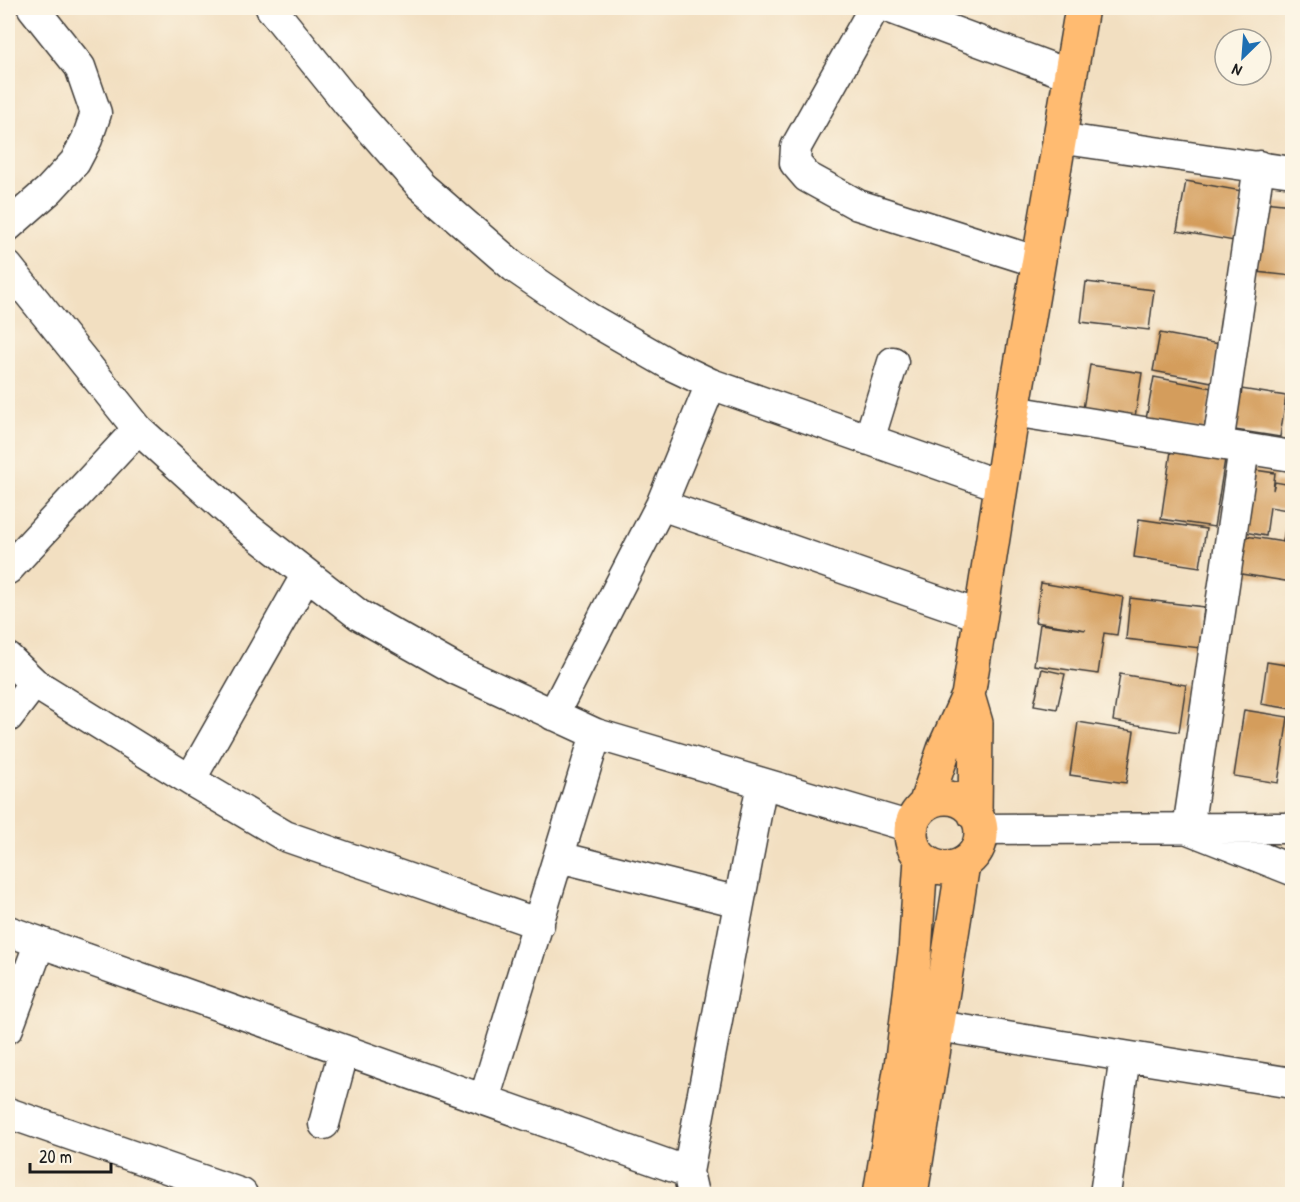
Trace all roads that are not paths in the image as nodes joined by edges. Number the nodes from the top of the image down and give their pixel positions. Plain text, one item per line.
1 (33, 8) edge
2 (271, 8) edge
3 (874, 8) edge
4 (890, 8) edge
5 (1082, 8) edge
6 (1070, 75) junction
7 (1058, 138) junction
8 (1259, 166) junction
9 (1293, 172) edge
10 (8, 226) edge
11 (1038, 262) junction
12 (8, 267) edge
13 (893, 362) dead end
14 (711, 384) junction
15 (1013, 411) junction
16 (138, 429) junction
17 (869, 440) junction
18 (1231, 446) junction
19 (1293, 456) edge
20 (1001, 486) junction
21 (661, 505) junction
22 (8, 569) edge
23 (306, 576) junction
24 (981, 616) junction
25 (8, 658) edge
26 (34, 683) junction
27 (968, 696) junction
28 (553, 715) junction
29 (8, 717) edge
30 (596, 734) junction
31 (190, 780) junction
32 (762, 783) junction
33 (918, 816) junction
34 (978, 822) junction
35 (1293, 828) edge
36 (1188, 829) junction
37 (559, 857) junction
38 (921, 858) junction
39 (963, 864) junction
40 (1293, 870) edge
41 (739, 902) junction
42 (538, 924) junction
43 (8, 931) edge
44 (40, 942) junction
45 (938, 1026) junction
46 (8, 1028) edge
47 (344, 1050) junction
48 (1125, 1056) junction
49 (1293, 1083) edge
50 (484, 1100) junction
51 (8, 1113) edge
52 (324, 1124) dead end
53 (690, 1184) edge
54 (242, 1194) edge
55 (879, 1194) edge
56 (911, 1194) edge
57 (1105, 1194) edge

1 - 10 street
2 - 14 street
3 - 11 street
4 - 6 street
5 - 6 main road
6 - 7 main road
7 - 8 street
7 - 11 main road
8 - 9 street
8 - 18 street
11 - 15 main road
12 - 16 street
13 - 17 street
14 - 17 street
14 - 21 street
15 - 18 street
15 - 20 main road
16 - 22 street
16 - 23 street
17 - 20 street
18 - 19 street
18 - 36 street
20 - 24 main road
21 - 24 street
21 - 28 street
23 - 28 street
23 - 31 street
24 - 27 main road
25 - 26 street
26 - 29 street
26 - 31 street
27 - 33 main road
27 - 34 main road
28 - 30 street
30 - 32 street
30 - 37 street
31 - 42 street
32 - 33 street
32 - 41 street
33 - 34 main road
33 - 38 main road
34 - 36 street
34 - 39 main road
35 - 36 street
36 - 40 street
37 - 41 street
37 - 42 street
38 - 39 main road
38 - 55 main road
39 - 45 main road
41 - 53 street
42 - 50 street
43 - 44 street
44 - 46 street
44 - 47 street
45 - 48 street
45 - 56 main road
47 - 50 street
47 - 52 street
48 - 49 street
48 - 57 street
50 - 53 street
51 - 54 street

